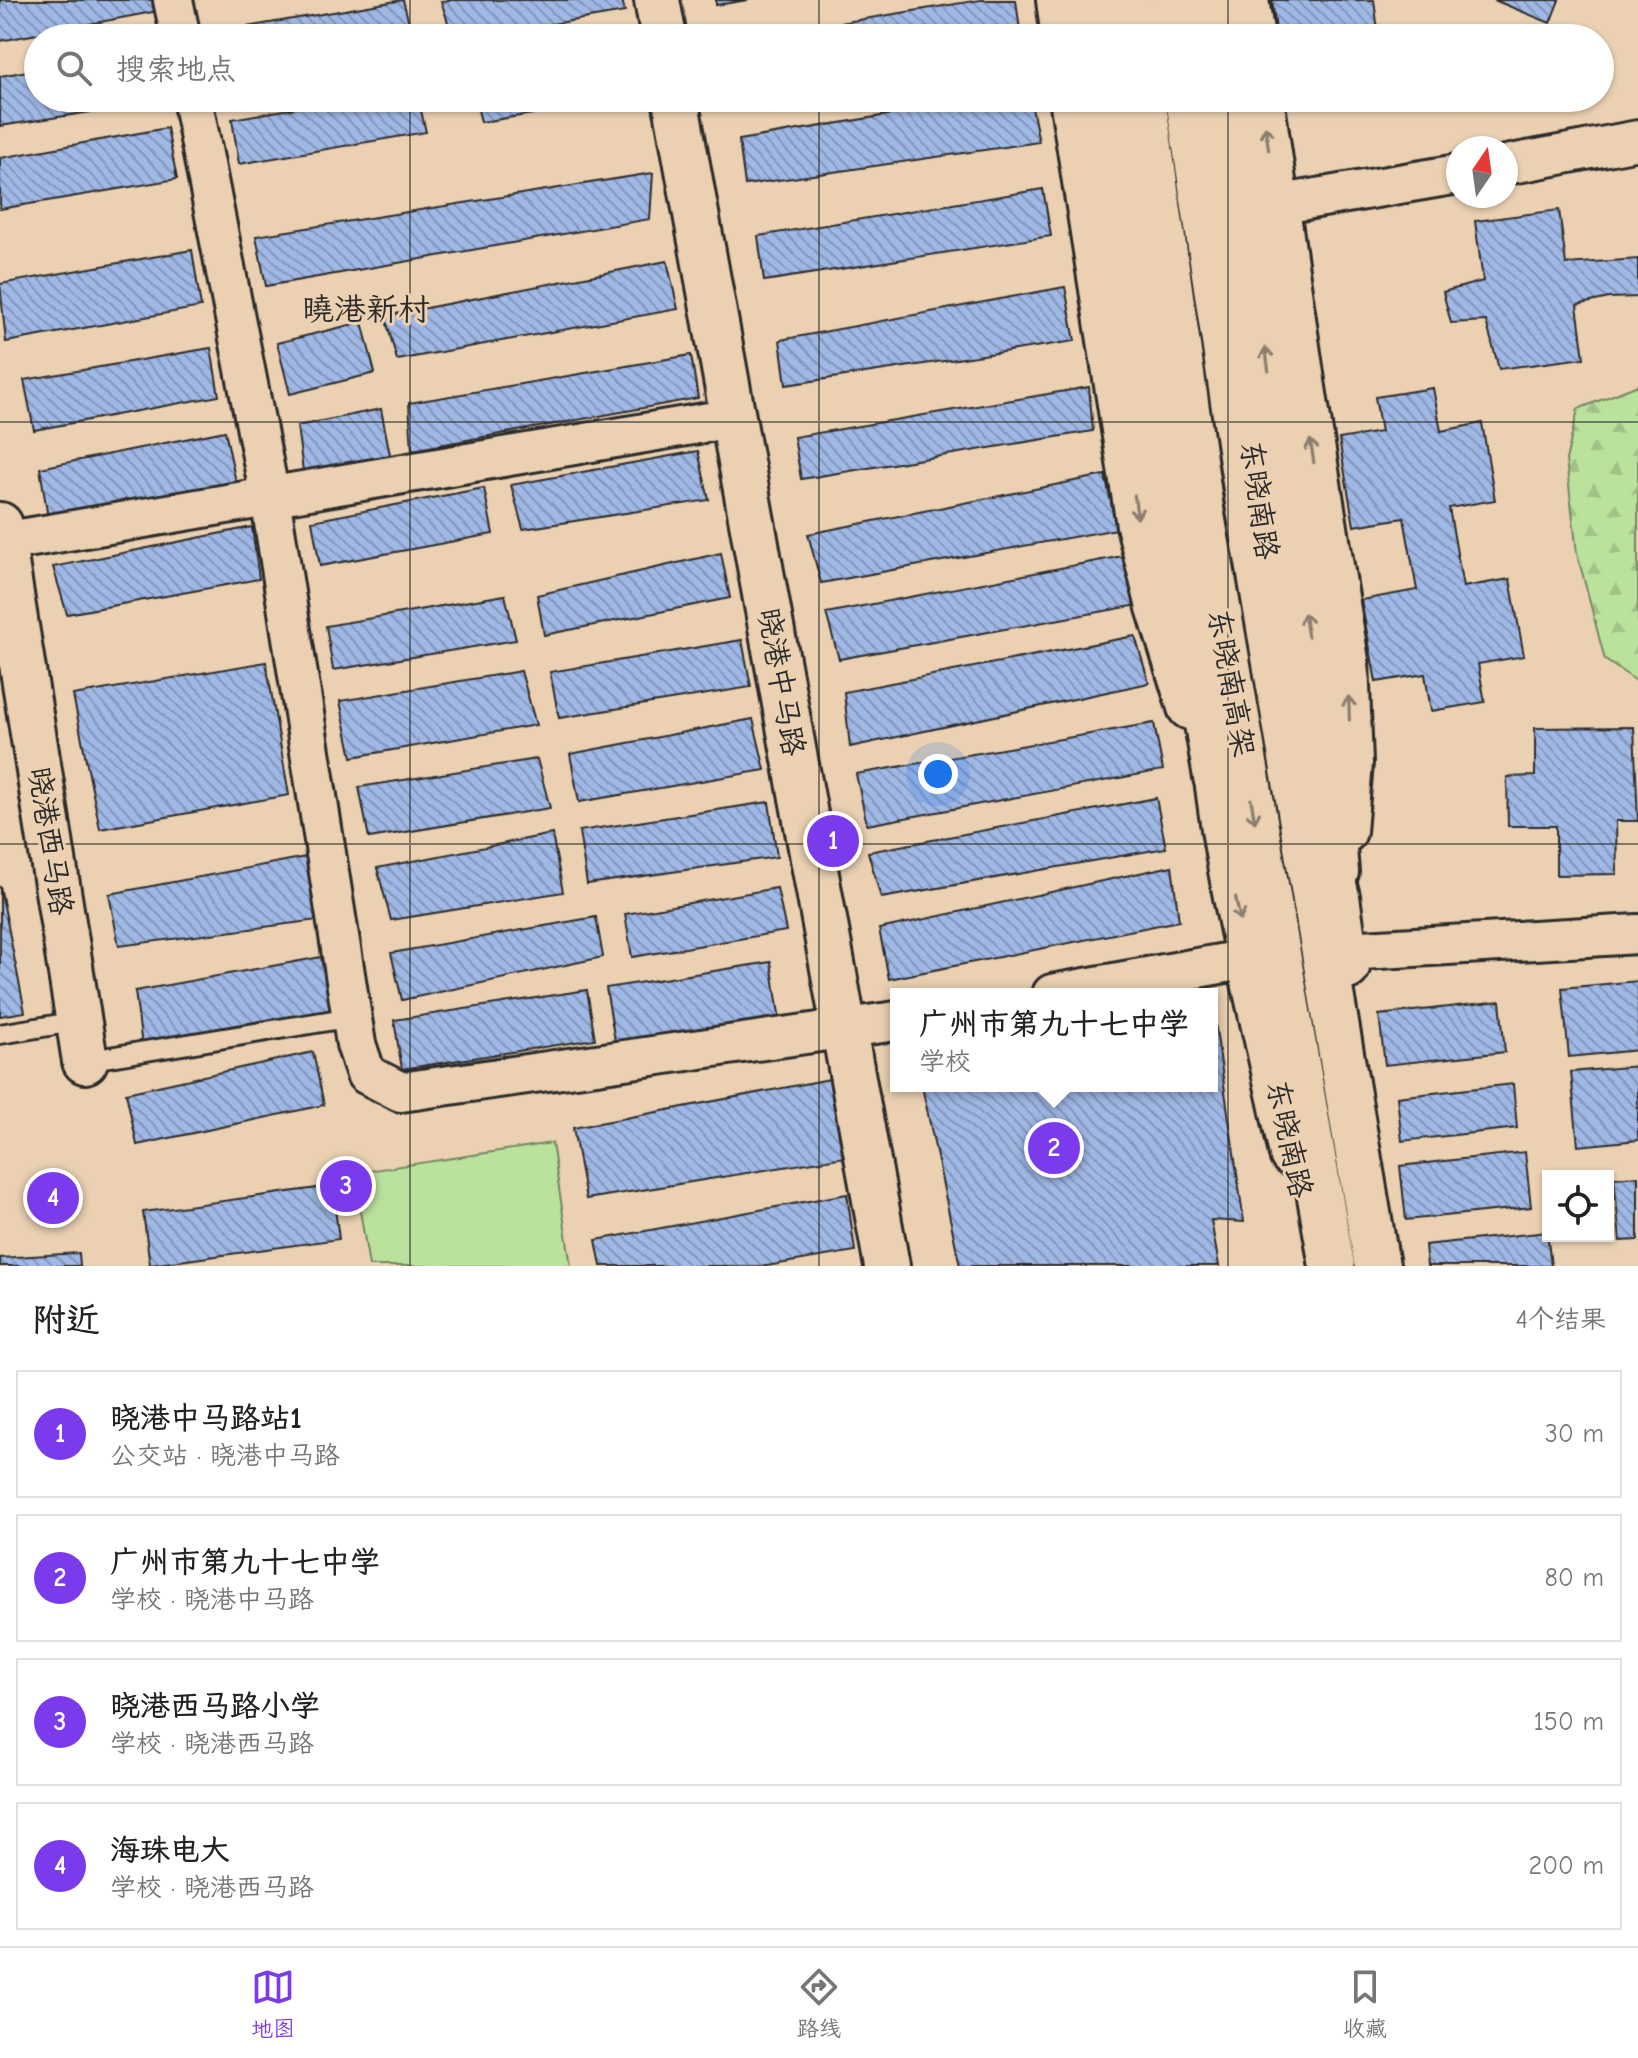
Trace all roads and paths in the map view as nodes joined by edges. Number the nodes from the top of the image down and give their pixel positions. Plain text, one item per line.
1 (173, 0) edge
2 (657, 0) edge
3 (1059, 0) edge
4 (1086, 0) edge
5 (1113, 0) edge
6 (1129, 0) edge
7 (1173, 0) edge
8 (1186, 0) edge
9 (1214, 0) edge
10 (1246, 0) edge
11 (178, 24) edge
12 (661, 24) edge
13 (1062, 24) edge
14 (1089, 24) edge
15 (1117, 24) edge
16 (1133, 24) edge
17 (1177, 24) edge
18 (1189, 24) edge
19 (1218, 24) edge
20 (1250, 24) edge
21 (195, 112) edge
22 (678, 112) edge
23 (1074, 112) edge
24 (1102, 112) edge
25 (1130, 112) edge
26 (1145, 112) edge
27 (1190, 112) edge
28 (1202, 112) edge
29 (1231, 112) edge
30 (1263, 112) edge
31 (1638, 140) edge
32 (1518, 163) edge
33 (1446, 176) edge
34 (1276, 205) junction
35 (733, 418) junction
36 (270, 497) junction
37 (2, 534) edge
38 (1216, 777) junction
39 (1337, 897) junction
40 (1638, 934) edge
41 (1345, 951) junction
42 (1248, 959) junction
43 (1086, 988) edge
44 (352, 1017) junction
45 (890, 1022) edge
46 (845, 1030) junction
47 (0, 1034) edge
48 (82, 1041) junction
49 (887, 1266) edge
50 (1314, 1266) edge
51 (1332, 1266) edge
52 (1377, 1266) edge
53 (1396, 1266) edge

1 - 11 street
2 - 12 main road
3 - 13 main road
4 - 14 main road
5 - 15 main road
6 - 16 main road
7 - 17 main road
8 - 18 main road
9 - 19 main road
10 - 20 main road
21 - 36 street
22 - 35 main road, 晓港中马路
23 -> 38 main road, 东晓南路
24 - 38 main road
25 - 38 main road, 东晓南路
26 -> 51 main road, 东晓南高架
27 - 52 main road, 东晓南高架
28 - 39 main road, 东晓南路
39 -> 29 main road
34 -> 30 main road, 东晓南路
31 - 32 street
33 - 34 street
39 -> 34 main road, 东晓南路
35 - 36 street
35 - 46 main road, 晓港中马路
36 - 37 street
36 - 44 street
37 - 48 main road, 晓港西马路
38 -> 42 main road, 东晓南路
39 - 41 main road, 东晓南路
40 - 41 street
41 - 53 main road, 东晓南路
42 - 43 street
42 - 50 main road, 东晓南路
44 - 46 street
44 - 48 lane
45 - 46 street
46 - 49 main road, 晓港中马路
47 - 48 lane

